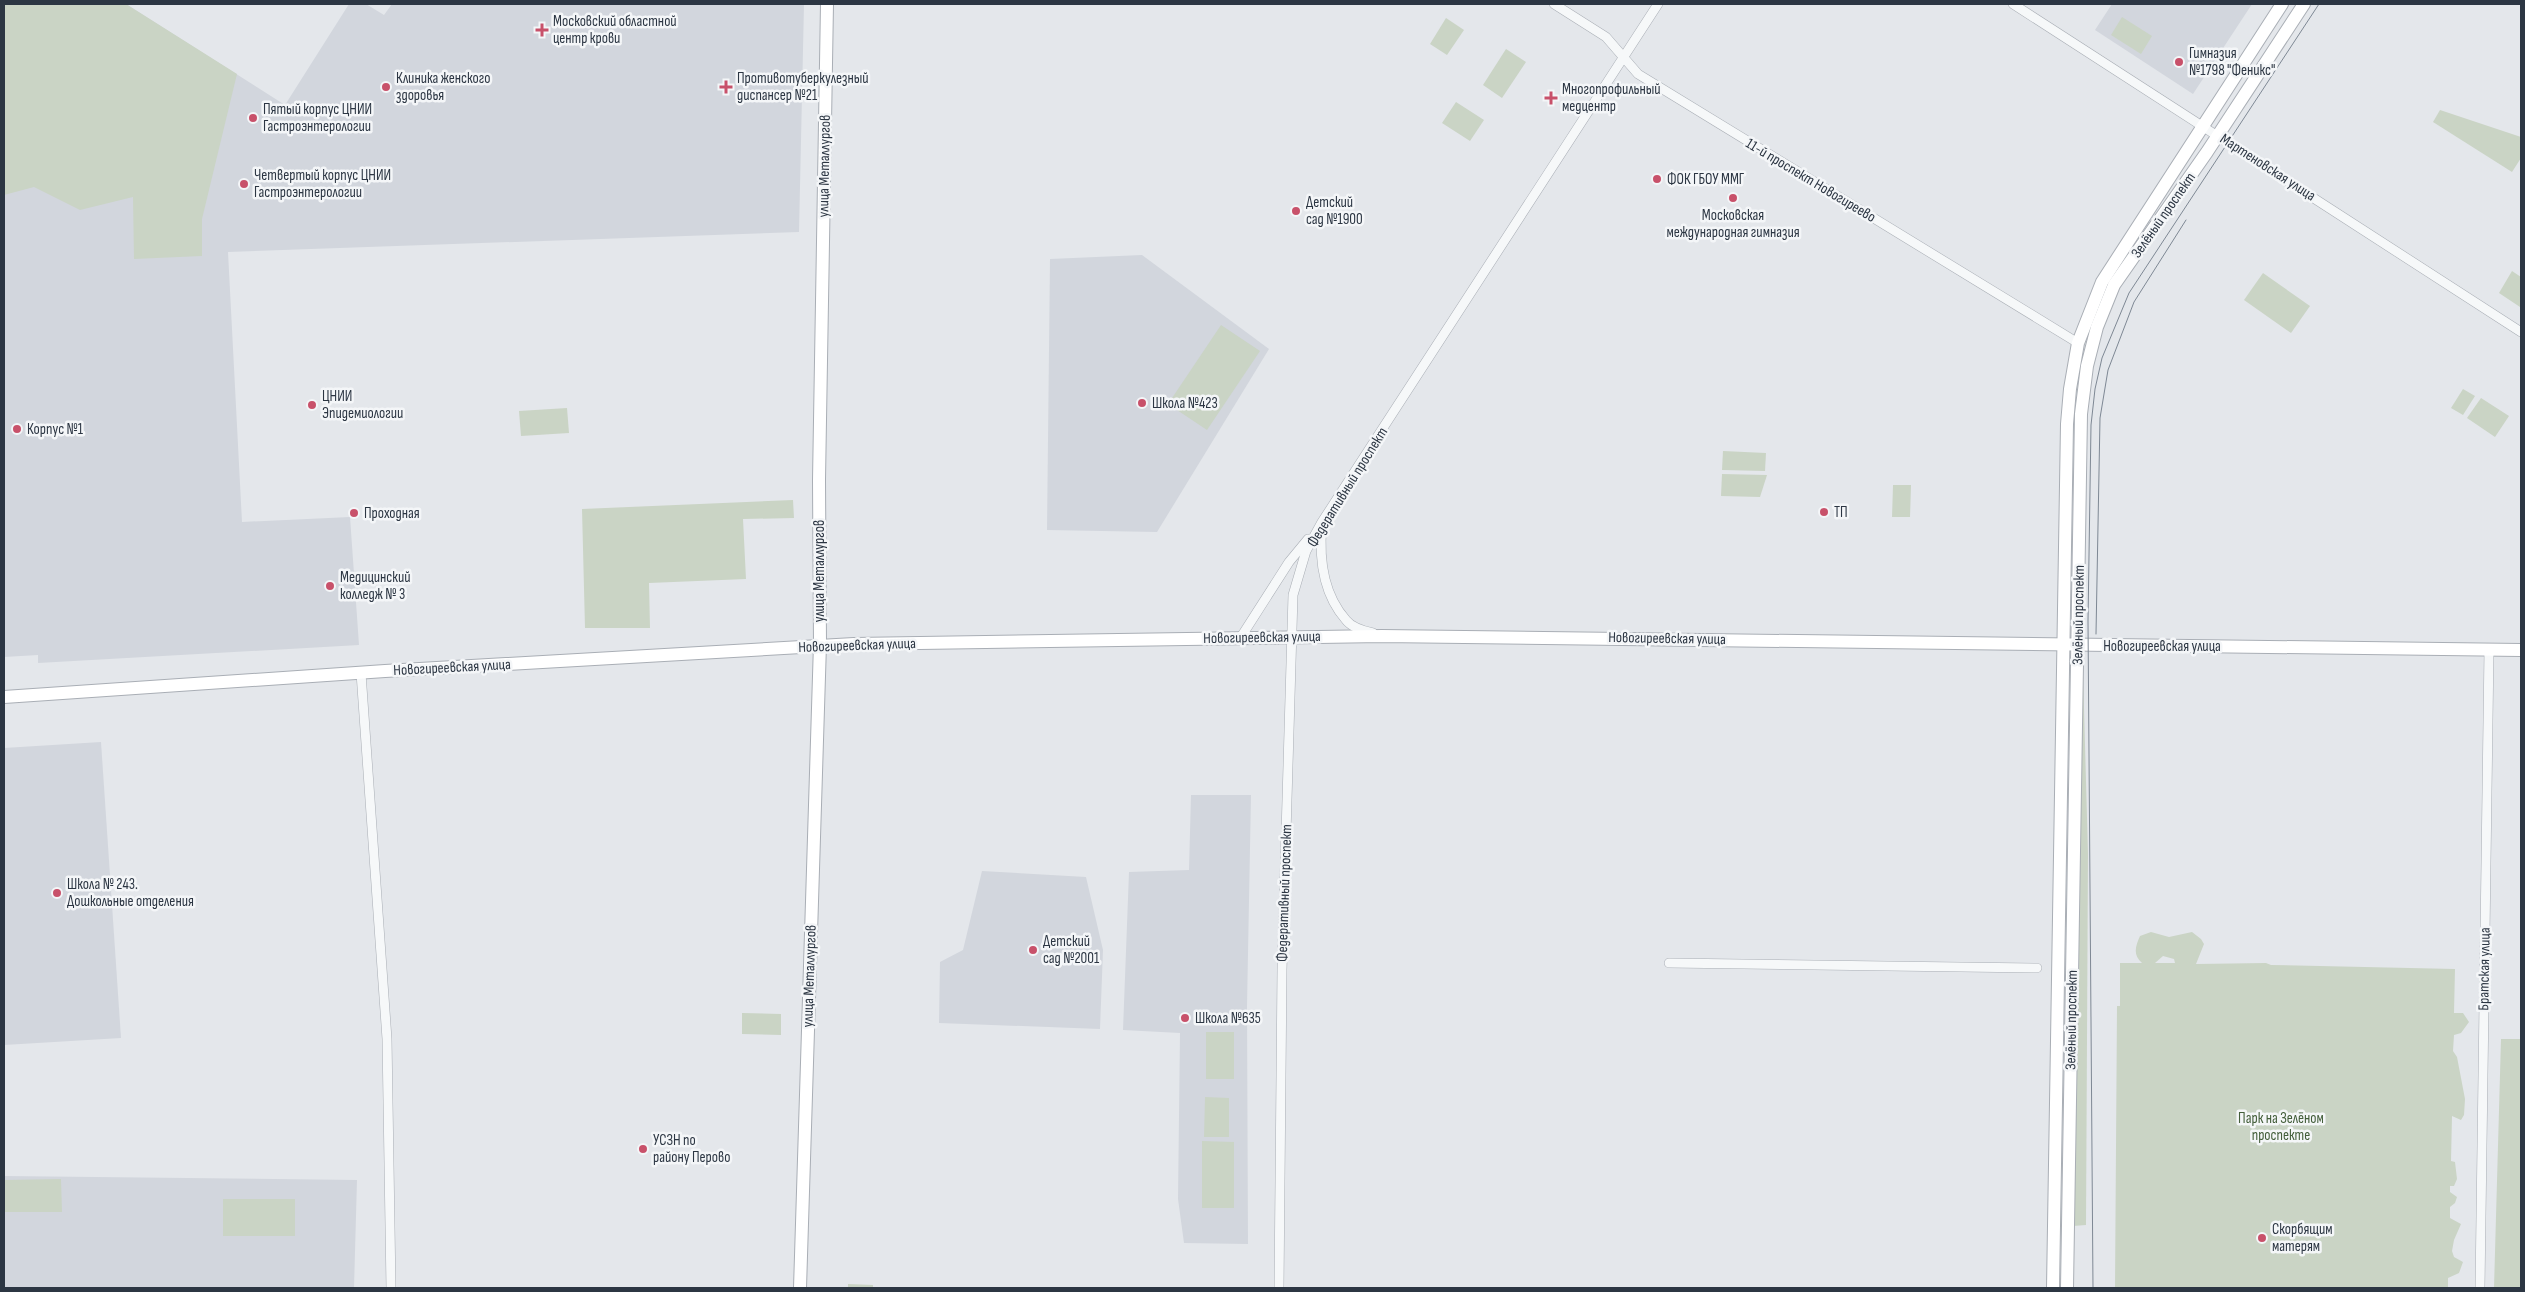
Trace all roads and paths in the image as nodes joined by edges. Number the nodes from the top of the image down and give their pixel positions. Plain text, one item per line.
1 (827, 4) edge
2 (1554, 4) edge
3 (1658, 4) edge
4 (2013, 4) edge
5 (2282, 4) edge
6 (2304, 4) edge
7 (1624, 57) junction
8 (2203, 126) junction
9 (2218, 135) junction
10 (2521, 332) edge
11 (2078, 343) junction
12 (1322, 522) junction
13 (1291, 636) junction
14 (1382, 636) junction
15 (1241, 637) junction
16 (820, 644) junction
17 (2063, 645) junction
18 (2078, 645) junction
19 (2488, 650) junction
20 (2521, 650) edge
21 (361, 673) junction
22 (4, 697) edge
23 (1669, 963) dead end
24 (2038, 968) dead end
25 (391, 1288) edge
26 (800, 1288) edge
27 (1279, 1288) edge
28 (2052, 1288) edge
29 (2067, 1288) edge
30 (2480, 1288) edge

1 - 16 main road, улица Металлургов
2 - 7 street, 11-й проспект Новогиреево
3 - 7 street, Федеративный проспект
4 - 8 street, Мартеновская улица
5 - 8 main road, Зелёный проспект
6 - 9 main road, Зелёный проспект
7 - 11 street, 11-й проспект Новогиреево
7 - 12 street, Федеративный проспект
8 - 9 street, Мартеновская улица
8 - 11 main road, Зелёный проспект
9 - 10 street, Мартеновская улица
9 - 18 main road, Зелёный проспект
11 - 17 main road, Зелёный проспект
12 - 13 street, Федеративный проспект
12 - 14 street
12 - 15 street
13 - 14 main road, Новогиреевская улица
13 - 15 main road, Новогиреевская улица
13 - 27 street, Федеративный проспект
14 - 17 main road, Новогиреевская улица
15 - 16 main road, Новогиреевская улица
16 - 21 main road, Новогиреевская улица
16 - 26 main road, улица Металлургов
17 - 18 main road, Новогиреевская улица
17 - 28 main road, Зелёный проспект
18 - 19 main road, Новогиреевская улица
18 - 29 main road, Зелёный проспект
19 - 20 main road, Новогиреевская улица
19 - 30 street, Братская улица
21 - 22 main road, Новогиреевская улица
21 - 25 street
23 - 24 street

